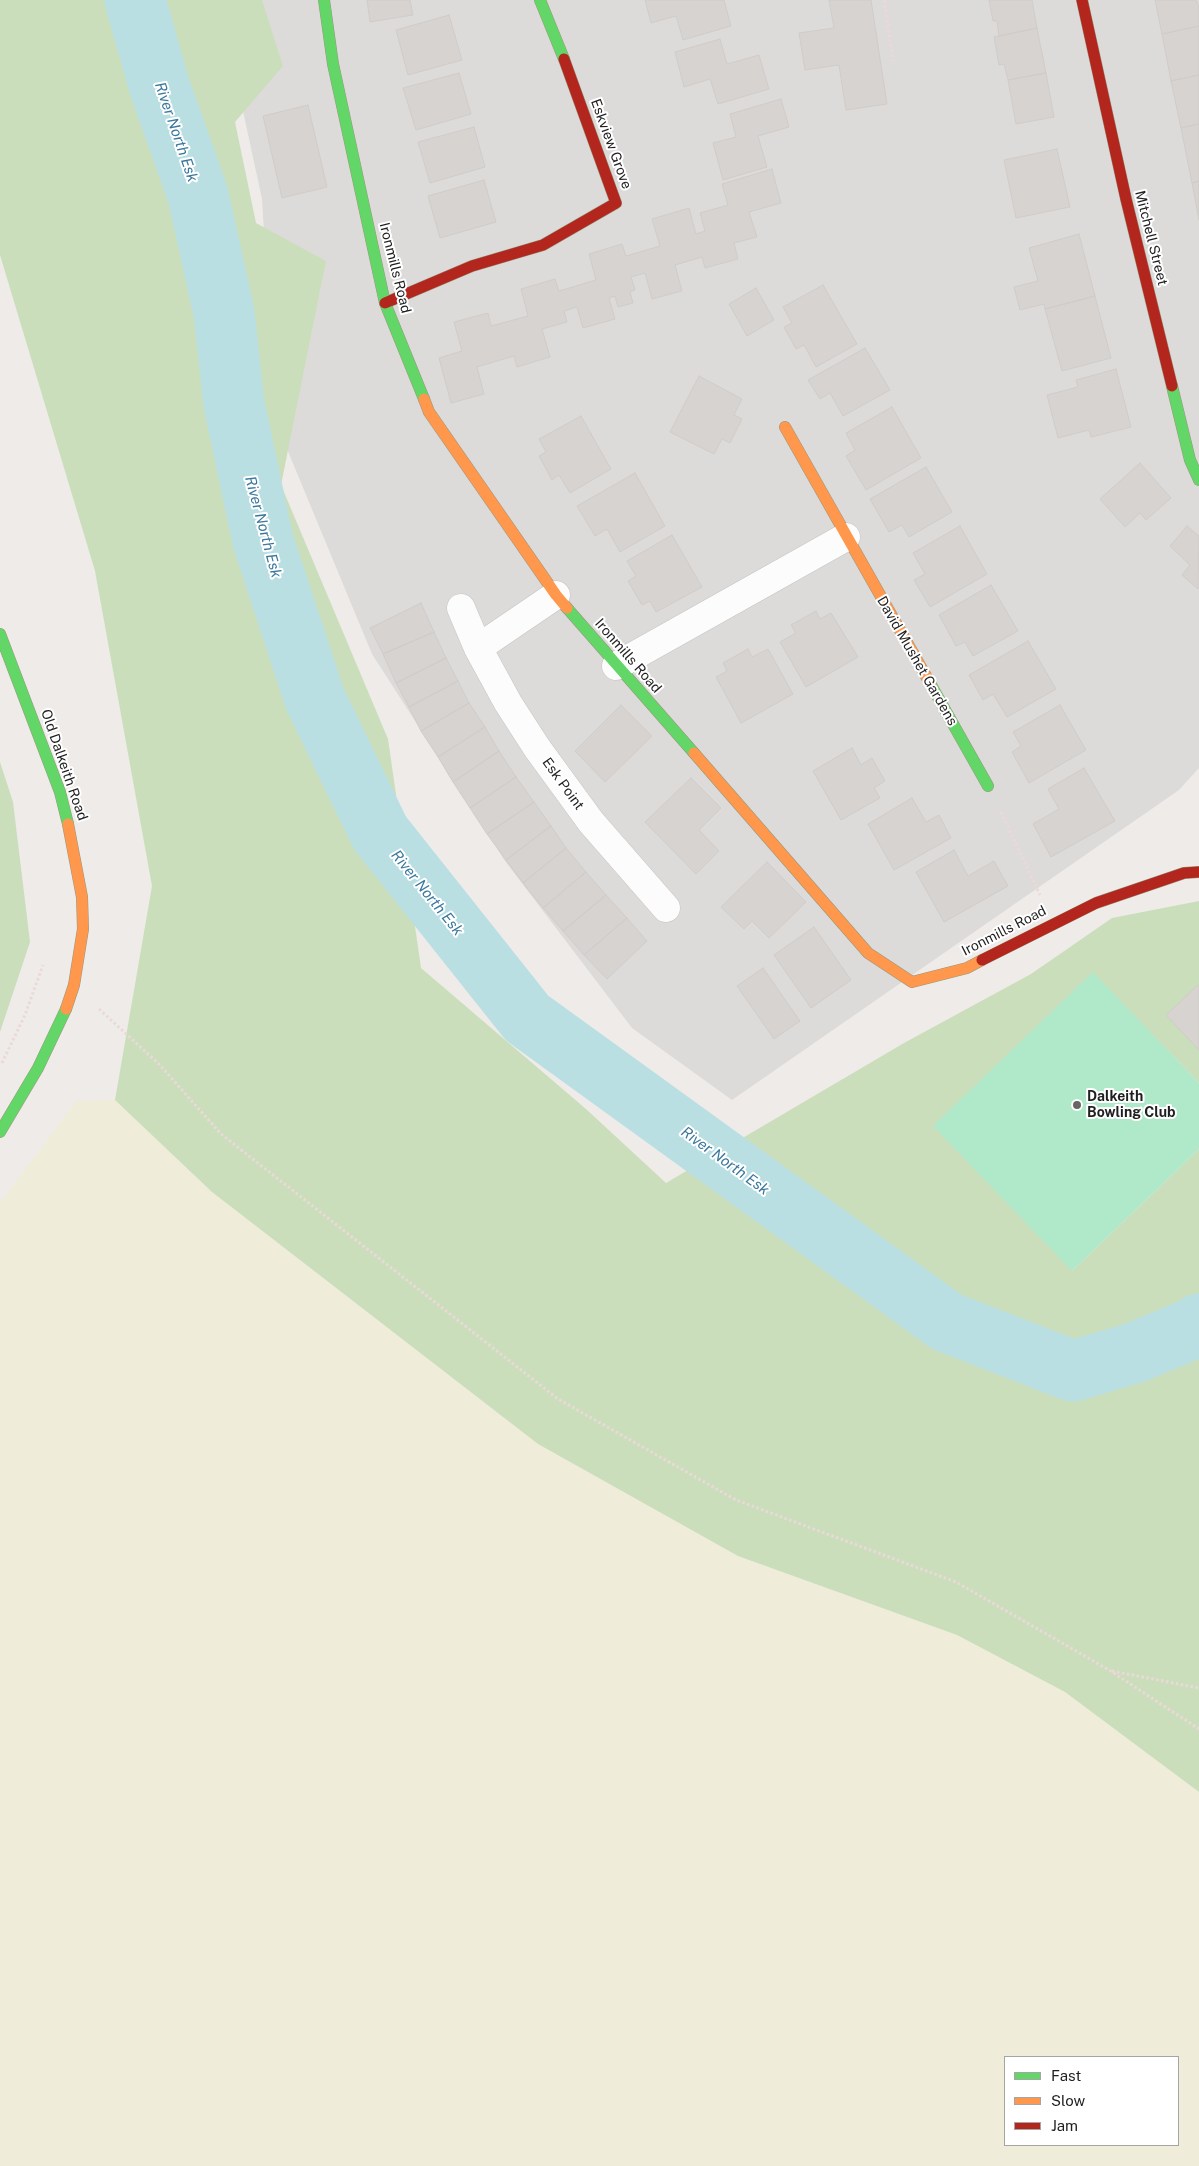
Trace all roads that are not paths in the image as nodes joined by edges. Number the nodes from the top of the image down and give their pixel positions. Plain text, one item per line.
1 (324, 0) edge
2 (540, 0) edge
3 (1082, 0) edge
4 (385, 303) junction
5 (785, 427) dead end
6 (1199, 480) edge
7 (846, 537) junction
8 (556, 595) junction
9 (461, 608) dead end
10 (0, 634) edge
11 (478, 648) junction
12 (616, 666) junction
13 (988, 786) road end
14 (1199, 872) edge
15 (666, 908) dead end
16 (0, 1132) edge

1 - 4 street, Ironmills Road
2 - 4 street, Eskview Grove
3 - 6 street, Mitchell Street
4 - 8 street, Ironmills Road
5 - 7 street, David Mushet Gardens
7 - 12 street
7 - 13 street, David Mushet Gardens
8 - 11 street
8 - 12 street, Ironmills Road
9 - 11 street, Esk Point
10 - 16 street, Old Dalkeith Road
11 - 15 street, Esk Point
12 - 14 street, Ironmills Road

